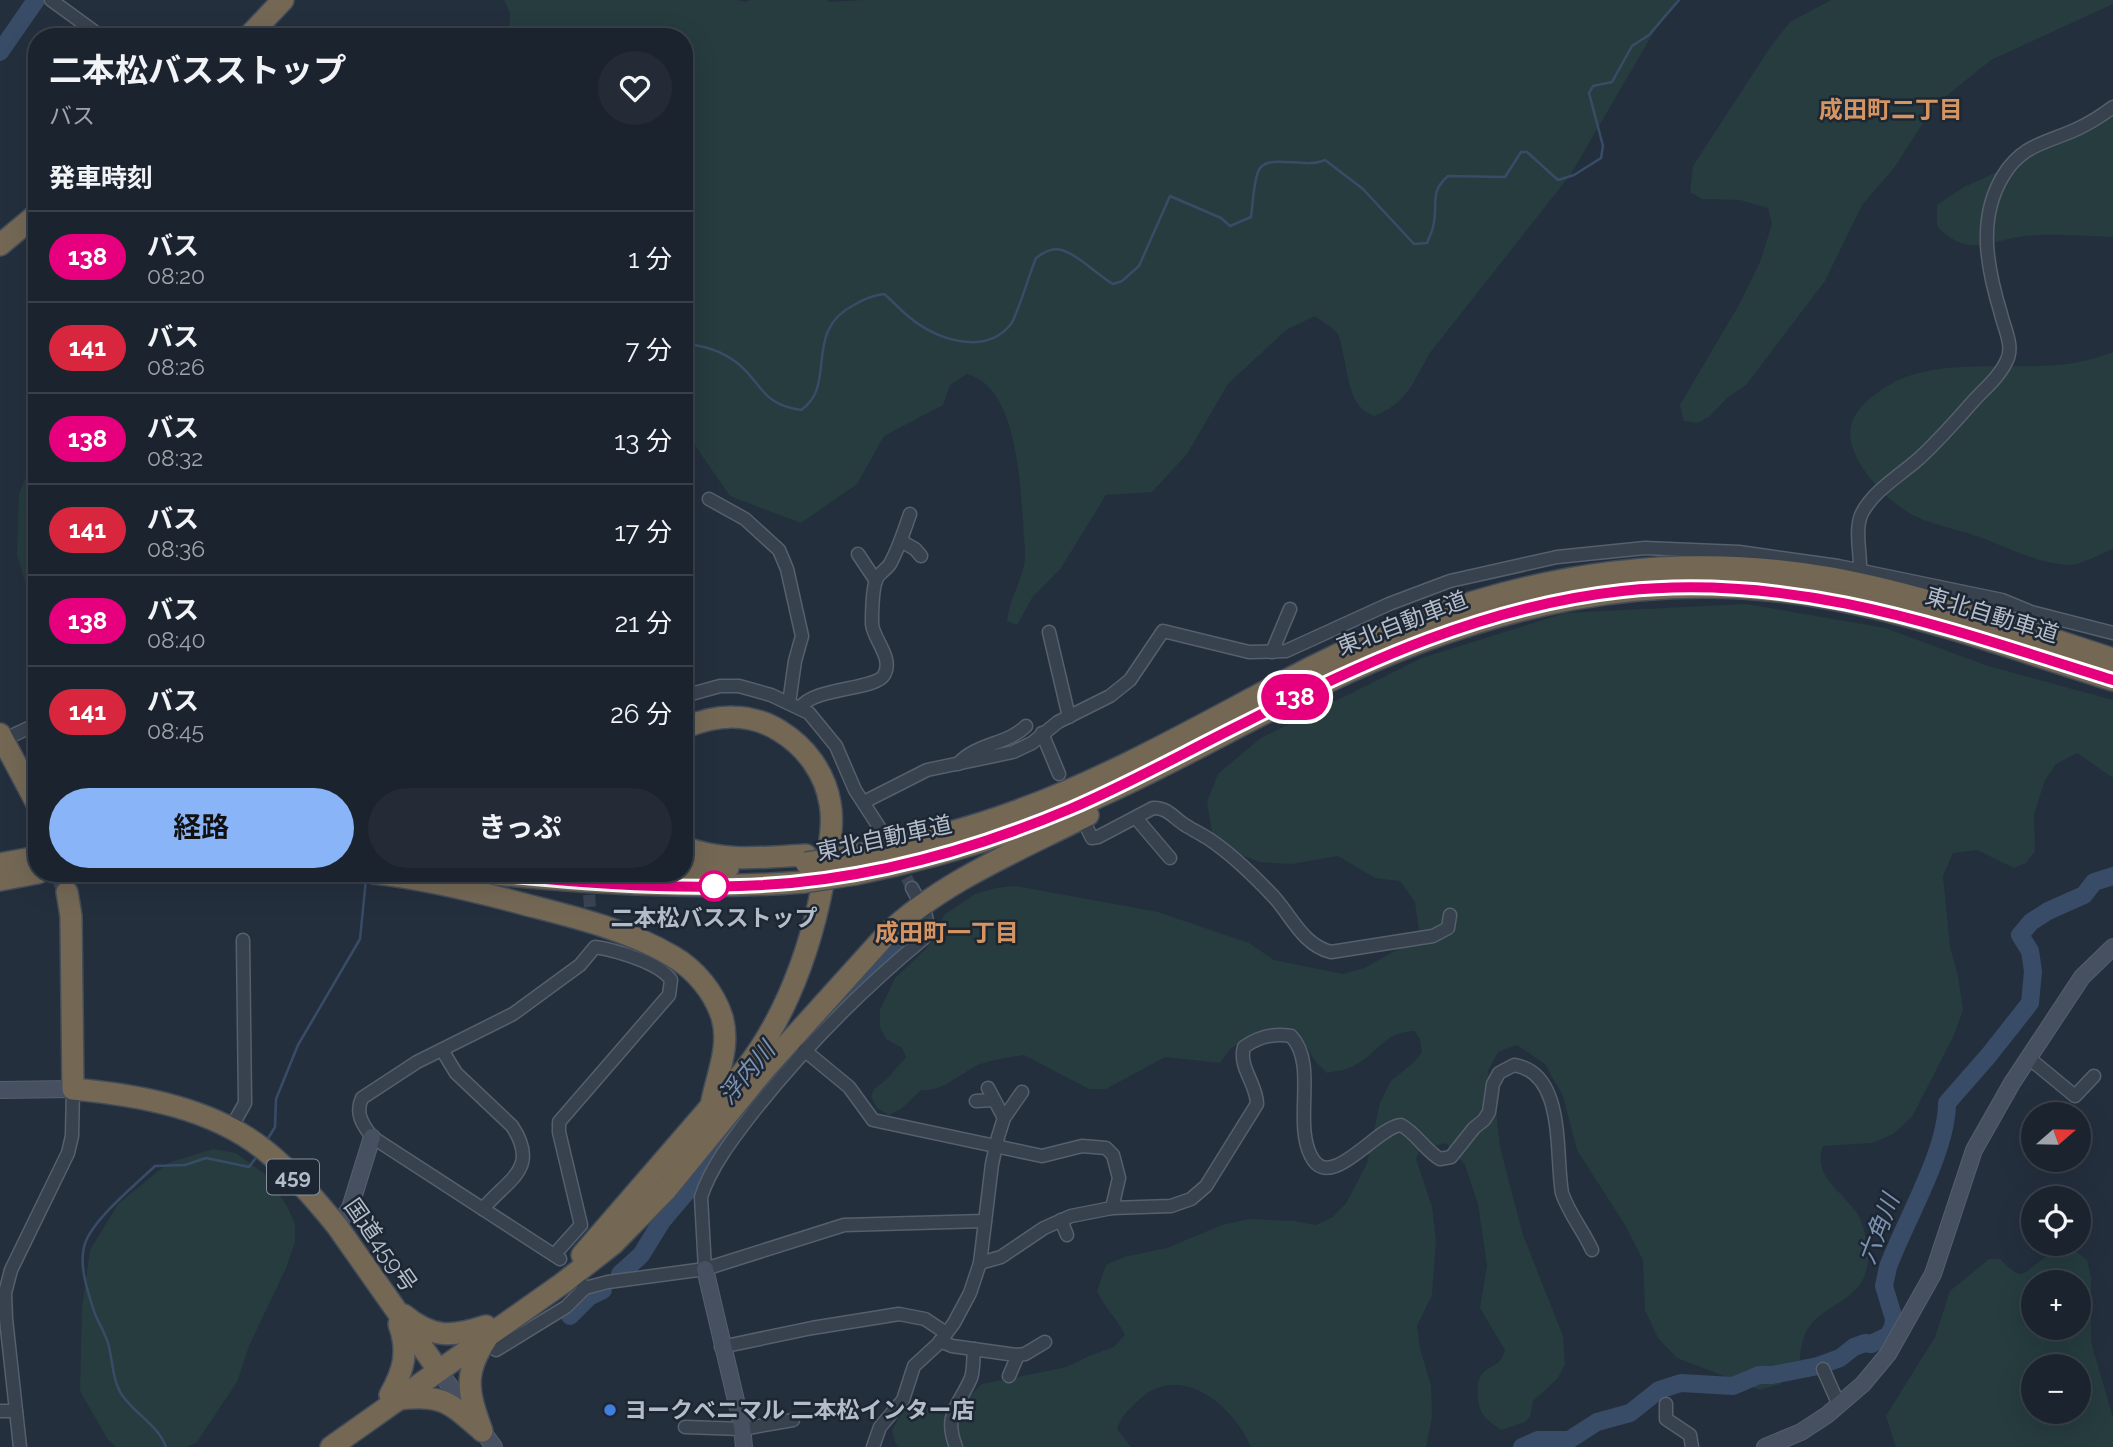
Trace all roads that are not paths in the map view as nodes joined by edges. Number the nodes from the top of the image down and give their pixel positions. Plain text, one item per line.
1 (51, 0) edge
2 (283, 0) edge
3 (90, 28) edge
4 (257, 28) edge
5 (2113, 107) edge
6 (28, 222) edge
7 (0, 245) edge
8 (709, 499) dead end
9 (909, 513) dead end
10 (901, 541) junction
11 (858, 554) dead end
12 (921, 556) dead end
13 (1860, 571) junction
14 (876, 581) junction
15 (1290, 609) dead end
16 (1049, 632) dead end
17 (2113, 633) edge
18 (1272, 652) junction
19 (2113, 659) edge
20 (2113, 680) edge
21 (1322, 684) junction
22 (693, 694) edge
23 (795, 705) junction
24 (693, 713) edge
25 (1069, 717) junction
26 (693, 725) edge
27 (1026, 726) dead end
28 (28, 727) edge
29 (1042, 733) junction
30 (1, 737) edge
31 (957, 764) junction
32 (1059, 774) dead end
33 (28, 787) edge
34 (864, 802) junction
35 (1136, 818) junction
36 (1085, 824) dead end
37 (881, 830) tunnel mouth
38 (693, 850) edge
39 (860, 858) junction
40 (1170, 858) dead end
41 (28, 859) edge
42 (0, 864) edge
43 (805, 866) junction
44 (693, 868) edge
45 (28, 875) edge
46 (0, 880) edge
47 (424, 882) edge
48 (585, 882) edge
49 (67, 892) tunnel mouth
50 (919, 899) tunnel mouth
51 (1450, 915) dead end
52 (591, 932) tunnel mouth
53 (243, 940) dead end
54 (595, 947) junction
55 (2113, 947) edge
56 (442, 1050) junction
57 (804, 1050) junction
58 (2030, 1059) junction
59 (764, 1070) junction
60 (2094, 1076) dead end
61 (74, 1089) junction
62 (0, 1090) edge
63 (1022, 1092) dead end
64 (976, 1101) dead end
65 (710, 1106) junction
66 (1004, 1118) junction
67 (231, 1128) junction
68 (372, 1137) junction
69 (996, 1146) junction
70 (1112, 1208) junction
71 (483, 1209) junction
72 (1061, 1220) junction
73 (985, 1221) junction
74 (337, 1226) junction
75 (1067, 1235) dead end
76 (1592, 1250) dead end
77 (980, 1263) junction
78 (705, 1269) junction
79 (391, 1305) junction
80 (491, 1336) junction
81 (943, 1337) junction
82 (1045, 1342) dead end
83 (721, 1346) junction
84 (974, 1349) junction
85 (1018, 1355) junction
86 (436, 1367) junction
87 (1823, 1369) dead end
88 (1009, 1376) dead end
89 (393, 1397) junction
90 (1666, 1404) dead end
91 (1839, 1405) junction
92 (0, 1411) edge
93 (16, 1411) junction
94 (793, 1420) dead end
95 (685, 1427) dead end
96 (742, 1429) junction
97 (488, 1439) edge
98 (20, 1447) edge
99 (315, 1447) edge
100 (331, 1447) edge
101 (744, 1447) edge
102 (873, 1447) edge
103 (956, 1447) edge
104 (1692, 1447) edge
105 (1765, 1447) edge

1 - 3 street
2 - 4 highway
5 - 13 street
6 - 7 highway
8 - 23 street
9 - 10 street
10 - 12 street
10 - 14 street
11 - 14 street
13 - 17 street
13 - 18 street
14 - 23 street
15 - 18 street
16 - 25 street
18 - 25 street
19 - 39 highway, 東北自動車道
20 - 21 highway, 東北自動車道
21 - 39 highway, 東北自動車道
21 - 59 highway
22 - 23 street
23 - 34 street
24 - 59 highway
25 - 29 street
26 - 65 highway
27 - 31 street
28 - 30 street
29 - 31 street
29 - 32 street
30 - 33 highway
31 - 34 street
34 - 37 street
35 - 36 street
35 - 40 street
35 - 51 street
38 - 43 highway
39 - 43 highway, 東北自動車道, bridge
39 - 43 highway
41 - 42 highway
43 - 44 highway, 東北自動車道
43 - 48 highway, 東北自動車道
45 - 46 highway
47 - 65 highway
49 - 61 highway
50 - 57 street
52 - 54 street
53 - 67 street
54 - 56 street
54 - 71 street
55 - 58 street
56 - 68 street
56 - 71 street
57 - 69 street
57 - 78 street
58 - 60 street
58 - 91 street
59 - 80 highway
61 - 62 street
61 - 67 highway, 国道459号 / 459
61 - 93 street
63 - 66 street
64 - 66 street
65 - 80 highway
66 - 69 street
67 - 74 highway, 国道459号 / 459
68 - 71 street
68 - 74 street
69 - 70 street
69 - 73 street
70 - 72 street
70 - 76 street
72 - 75 street
72 - 77 street
73 - 77 street
73 - 78 street
74 - 79 highway, 国道459号 / 459
77 - 81 street
78 - 80 street
78 - 83 street
79 - 80 highway
79 - 86 highway, 国道459号 / 459
79 - 89 highway
80 - 86 highway
80 - 97 highway
81 - 83 street
81 - 84 street
81 - 102 street
82 - 85 street
83 - 96 street
84 - 85 street
84 - 103 street
85 - 88 street
86 - 89 highway
86 - 97 street
87 - 91 street
89 - 97 highway
89 - 99 highway
89 - 100 highway
90 - 104 street
91 - 105 street
92 - 93 street
93 - 98 street
94 - 96 street
95 - 96 street
96 - 101 street

